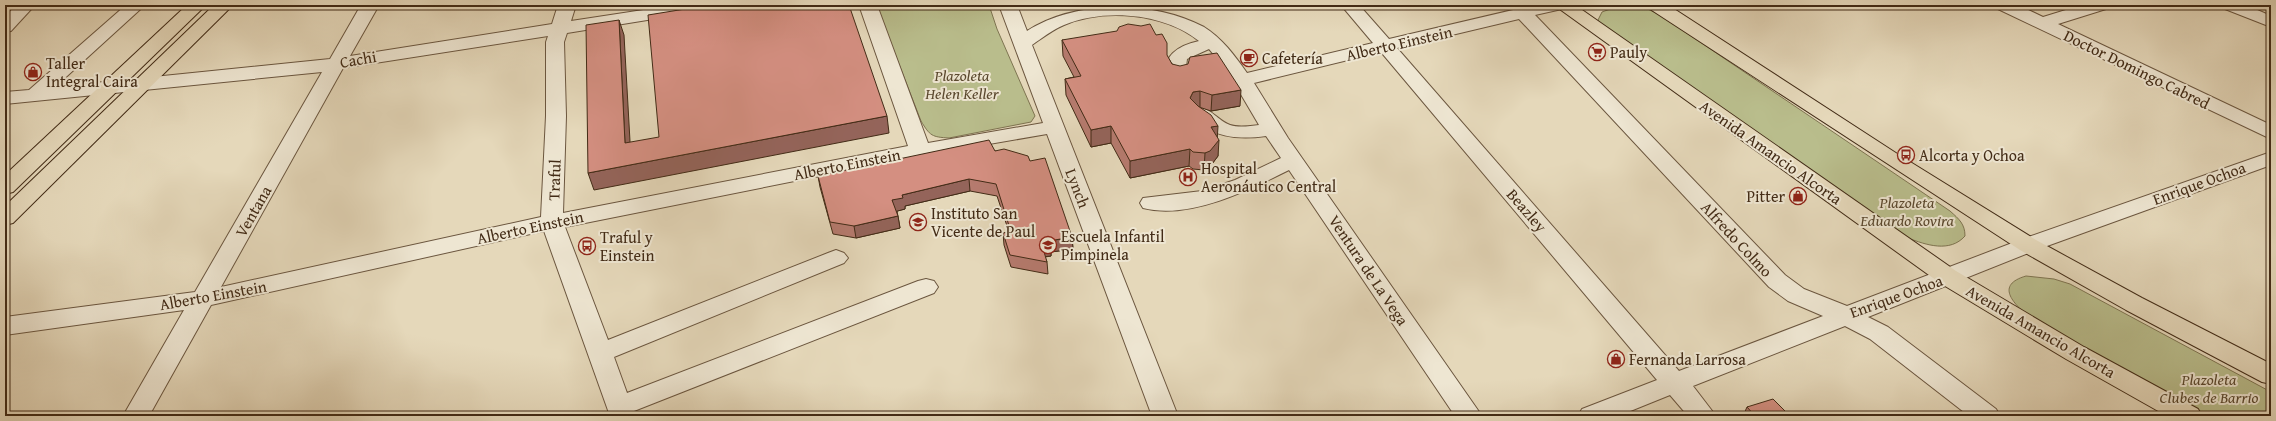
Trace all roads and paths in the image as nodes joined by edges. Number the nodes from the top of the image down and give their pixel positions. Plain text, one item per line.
1 (26, 5) edge
2 (136, 5) edge
3 (197, 5) edge
4 (224, 5) edge
5 (370, 5) edge
6 (567, 5) edge
7 (709, 5) edge
8 (868, 5) edge
9 (1008, 5) edge
10 (1350, 5) edge
11 (1556, 5) edge
12 (1563, 5) edge
13 (1656, 5) edge
14 (2004, 5) edge
15 (2100, 5) edge
16 (2231, 5) edge
17 (1524, 14) junction
18 (2271, 22) edge
19 (2042, 23) junction
20 (5, 27) edge
21 (559, 28) junction
22 (1024, 42) junction
23 (1213, 43) junction
24 (1387, 46) junction
25 (337, 63) junction
26 (1179, 75) edge
27 (1241, 80) junction
28 (140, 86) junction
29 (107, 89) junction
30 (35, 95) junction
31 (5, 98) edge
32 (1201, 113) edge
33 (1054, 127) junction
34 (1272, 129) junction
35 (2271, 133) edge
36 (920, 150) junction
37 (2271, 158) edge
38 (1294, 160) junction
39 (5, 187) edge
40 (1151, 204) dead end
41 (5, 218) edge
42 (552, 222) junction
43 (2028, 245) junction
44 (836, 258) dead end
45 (1948, 277) junction
46 (926, 287) dead end
47 (204, 299) junction
48 (1845, 315) junction
49 (5, 326) edge
50 (600, 353) junction
51 (2271, 375) edge
52 (1676, 384) junction
53 (622, 411) edge
54 (136, 416) edge
55 (1165, 416) edge
56 (1469, 416) edge
57 (1590, 416) edge
58 (1703, 416) edge
59 (1987, 416) edge
60 (2189, 416) edge

1 - 20 street
2 - 30 street
3 - 29 main road
4 - 28 main road
5 - 25 street, Ventana
6 - 21 street, Traful
7 - 21 street, Cachi
8 - 36 street
9 - 22 street, Lynch
10 - 24 street, Beazley
11 - 17 street, Alberto Einstein
12 - 45 main road, Avenida Amancio Alcorta
13 - 43 main road
14 - 19 street, Doctor Domingo Cabred
15 - 19 street
16 - 18 street
17 - 24 street, Alberto Einstein
17 - 48 street, Alfredo Colmo
19 - 35 street, Doctor Domingo Cabred
21 - 25 street, Cachi
21 - 42 street, Traful
22 - 23 street, Ventura de La Vega
22 - 33 street, Lynch
23 - 26 street
23 - 27 street, Ventura de La Vega
24 - 27 street, Alberto Einstein
24 - 52 street, Beazley
25 - 28 street, Cachi
25 - 47 street, Ventana
27 - 34 street, Ventura de La Vega
28 - 29 street, Cachi
28 - 41 main road
29 - 30 street, Cachi
29 - 39 main road
30 - 31 street, Cachi
32 - 34 street
33 - 36 street, Alberto Einstein
33 - 55 street, Lynch
34 - 38 street, Ventura de La Vega
36 - 42 street, Alberto Einstein
37 - 43 street, Enrique Ochoa
38 - 40 street
38 - 56 street, Ventura de La Vega
42 - 47 street, Alberto Einstein
42 - 50 street, Traful
43 - 45 street, Enrique Ochoa
43 - 51 main road
44 - 50 street
45 - 48 street, Enrique Ochoa
45 - 60 main road, Avenida Amancio Alcorta
46 - 53 street
47 - 49 street, Alberto Einstein
47 - 54 street, Ventana
48 - 52 street, Enrique Ochoa
48 - 59 street, Alfredo Colmo
50 - 53 street, Traful
52 - 57 street, Enrique Ochoa
52 - 58 street, Beazley

